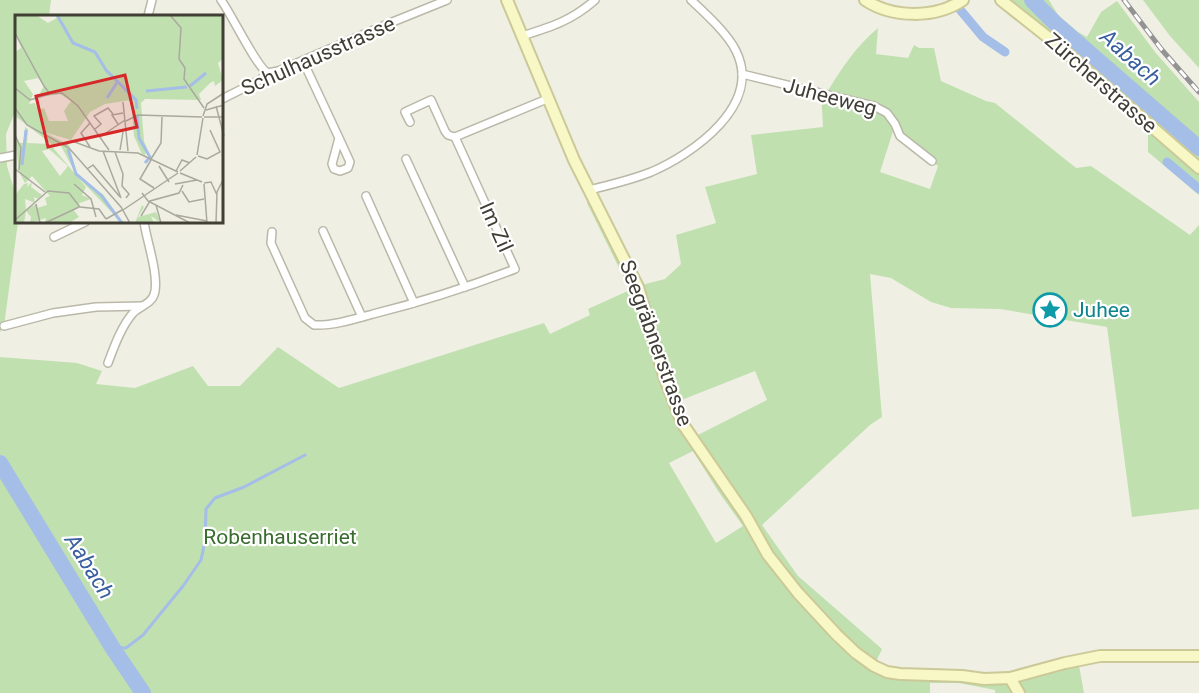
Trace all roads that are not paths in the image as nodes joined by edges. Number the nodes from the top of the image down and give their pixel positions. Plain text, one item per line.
1 (152, 0) edge
2 (221, 0) edge
3 (447, 0) edge
4 (507, 0) edge
5 (595, 0) edge
6 (691, 0) edge
7 (865, 0) edge
8 (1000, 0) edge
9 (958, 3) edge
10 (148, 15) edge
11 (522, 36) junction
12 (303, 61) junction
13 (267, 73) junction
14 (742, 74) junction
15 (224, 98) edge
16 (547, 99) junction
17 (410, 122) dead end
18 (455, 137) junction
19 (339, 138) dead end
20 (15, 155) edge
21 (0, 158) edge
22 (406, 159) dead end
23 (932, 161) dead end
24 (1199, 168) edge
25 (589, 190) junction
26 (366, 196) dead end
27 (81, 224) edge
28 (144, 224) edge
29 (323, 231) dead end
30 (272, 232) dead end
31 (54, 237) dead end
32 (465, 287) junction
33 (414, 303) junction
34 (142, 306) junction
35 (362, 317) junction
36 (4, 326) dead end
37 (108, 363) dead end
38 (1199, 656) edge
39 (1010, 678) junction
40 (1019, 693) edge

1 - 10 street
2 - 13 street
3 - 12 street, Schulhausstrasse
4 - 11 street, Seegräbnerstrasse
5 - 11 street
6 - 14 street
7 - 9 street
8 - 24 street, Zürcherstrasse
11 - 16 street, Seegräbnerstrasse
12 - 13 street, Schulhausstrasse
12 - 19 street
13 - 15 street, Schulhausstrasse
14 - 23 street, Juheeweg
14 - 25 street
16 - 18 street
16 - 25 street, Seegräbnerstrasse
17 - 18 street, Im Zil
18 - 32 street, Im Zil
20 - 21 street
22 - 32 street
25 - 39 street, Seegräbnerstrasse
26 - 33 street
27 - 31 street
28 - 34 street
29 - 35 street
30 - 35 street, Im Zil
32 - 33 street, Im Zil
33 - 35 street, Im Zil
34 - 36 street
34 - 37 street
38 - 39 street
39 - 40 street

